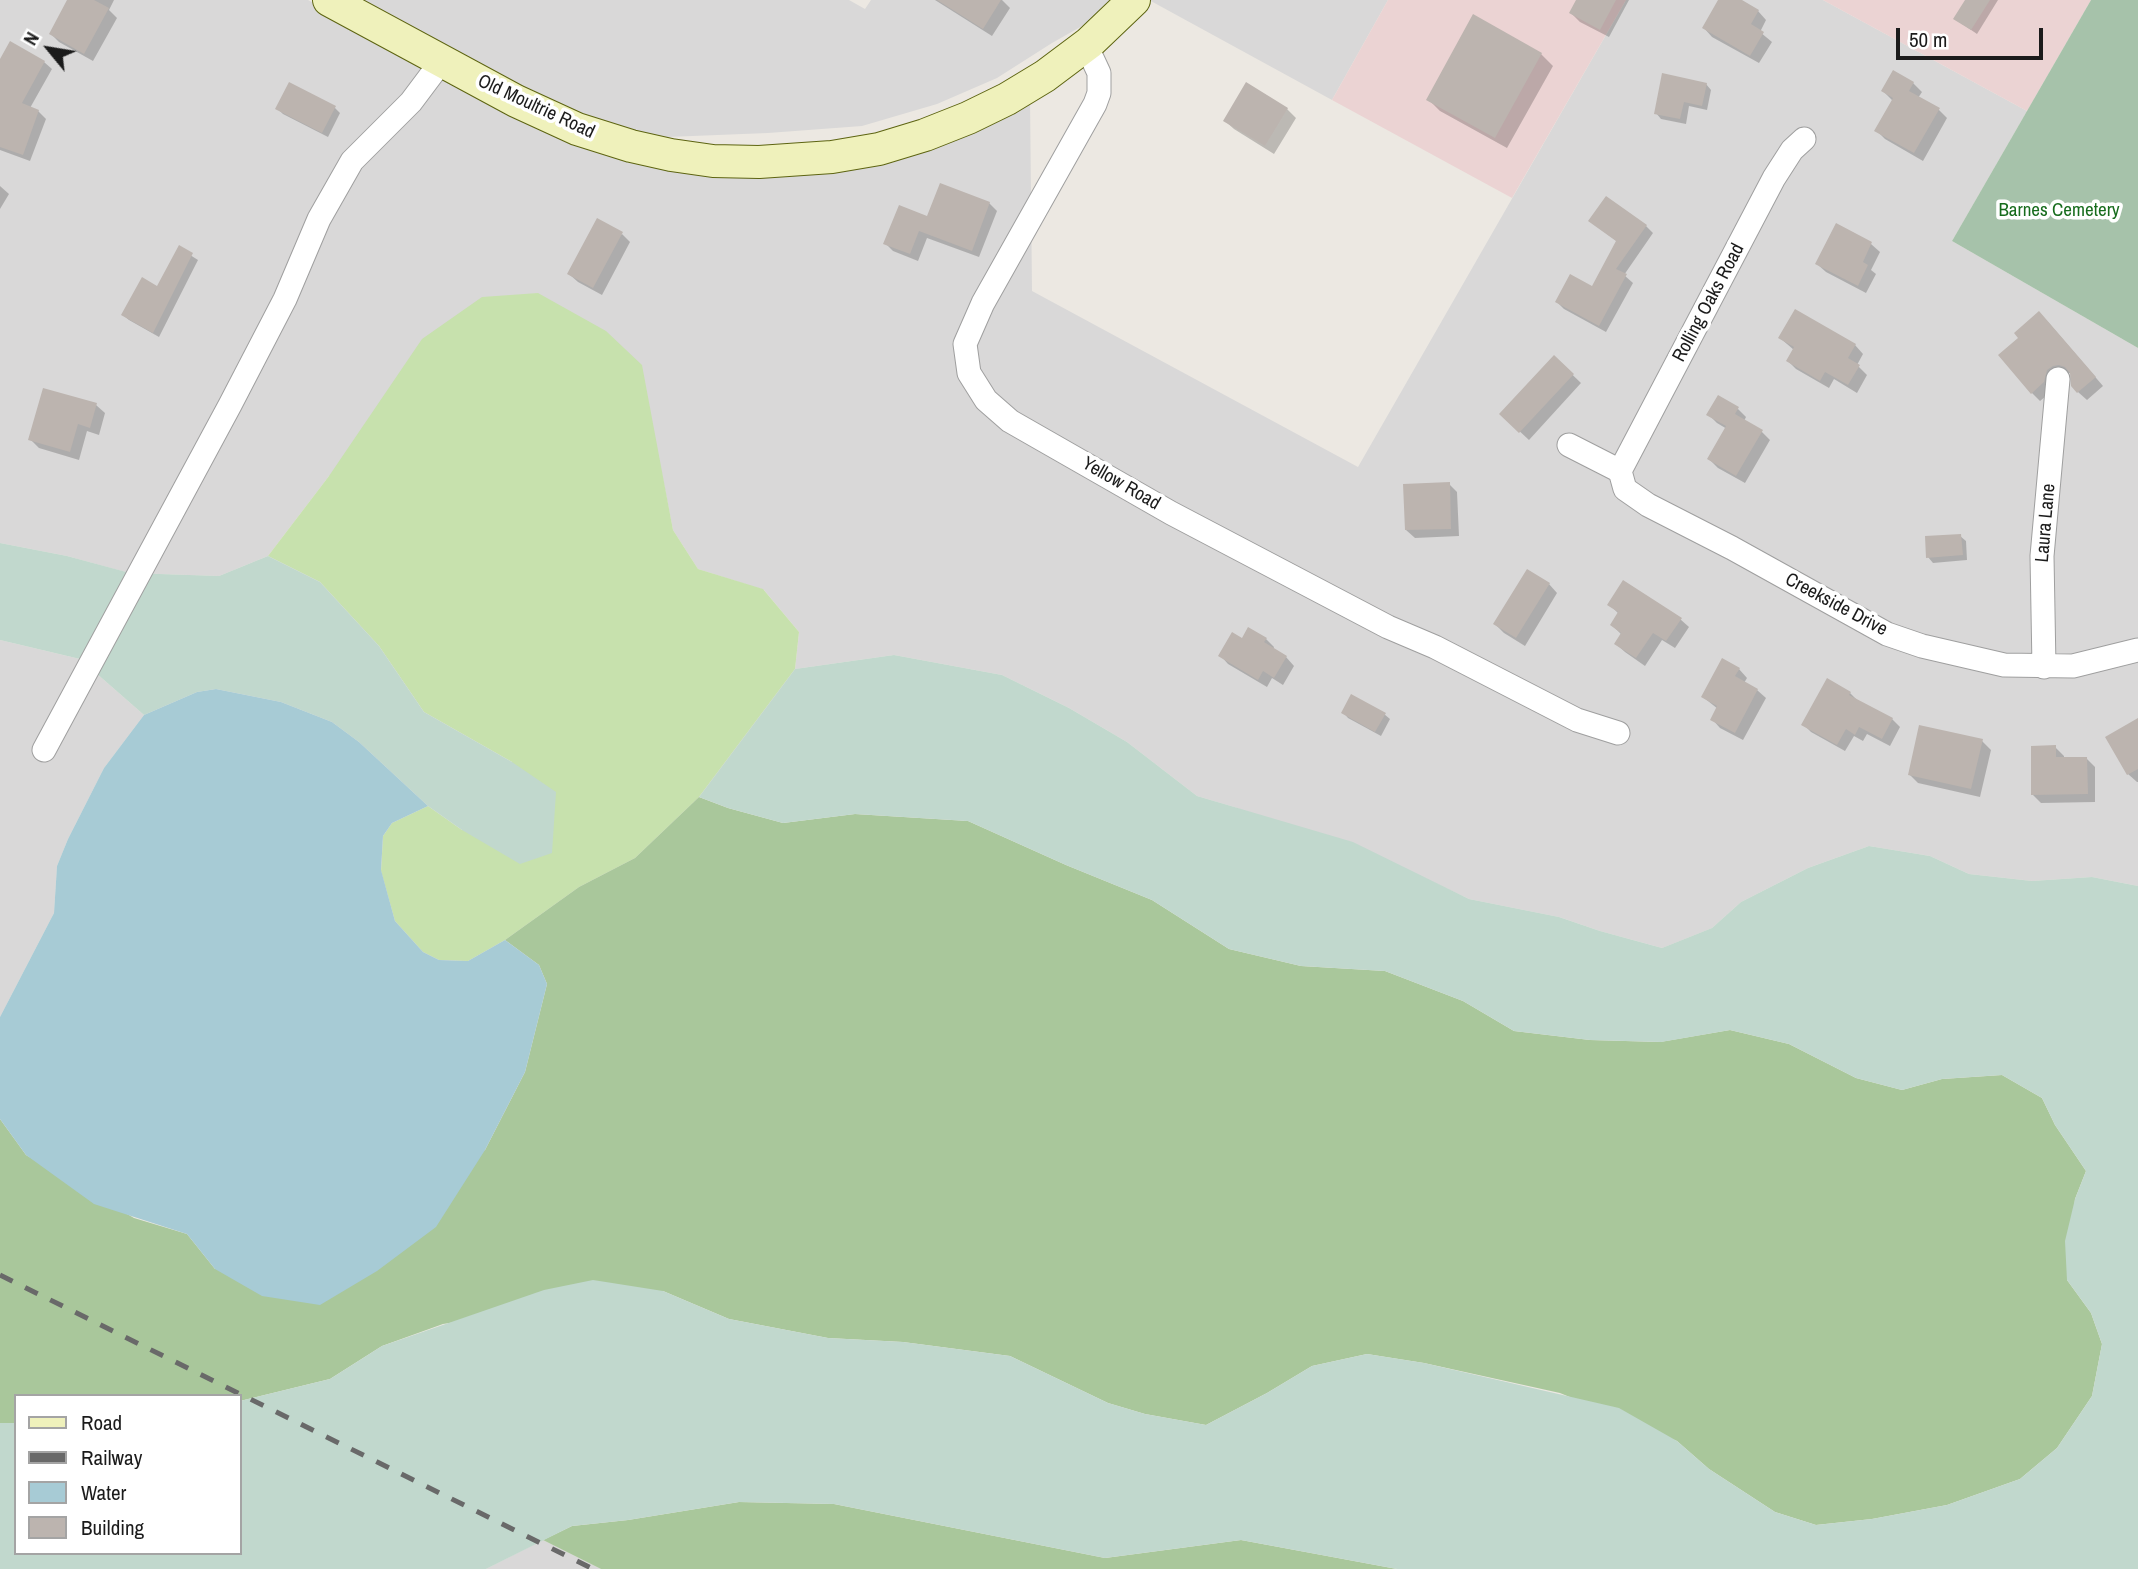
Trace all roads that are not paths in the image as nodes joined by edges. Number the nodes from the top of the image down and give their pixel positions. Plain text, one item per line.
1 (329, 0) edge
2 (1133, 0) edge
3 (364, 8) edge
4 (1086, 45) junction
5 (442, 62) junction
6 (1804, 139) dead end
7 (2058, 379) dead end
8 (1569, 445) dead end
9 (1620, 471) junction
10 (2138, 650) edge
11 (2044, 667) junction
12 (1618, 733) dead end
13 (44, 750) dead end

1 - 3 main road, Old Moultrie Road
2 - 4 main road, Old Moultrie Road
3 - 5 main road, Old Moultrie Road
4 - 5 main road, Old Moultrie Road
4 - 12 street, Yellow Road
5 - 13 street
6 - 9 street, Rolling Oaks Road
7 - 11 street, Laura Lane
8 - 9 street, Creekside Drive
9 - 11 street, Creekside Drive
10 - 11 street, Creekside Drive

